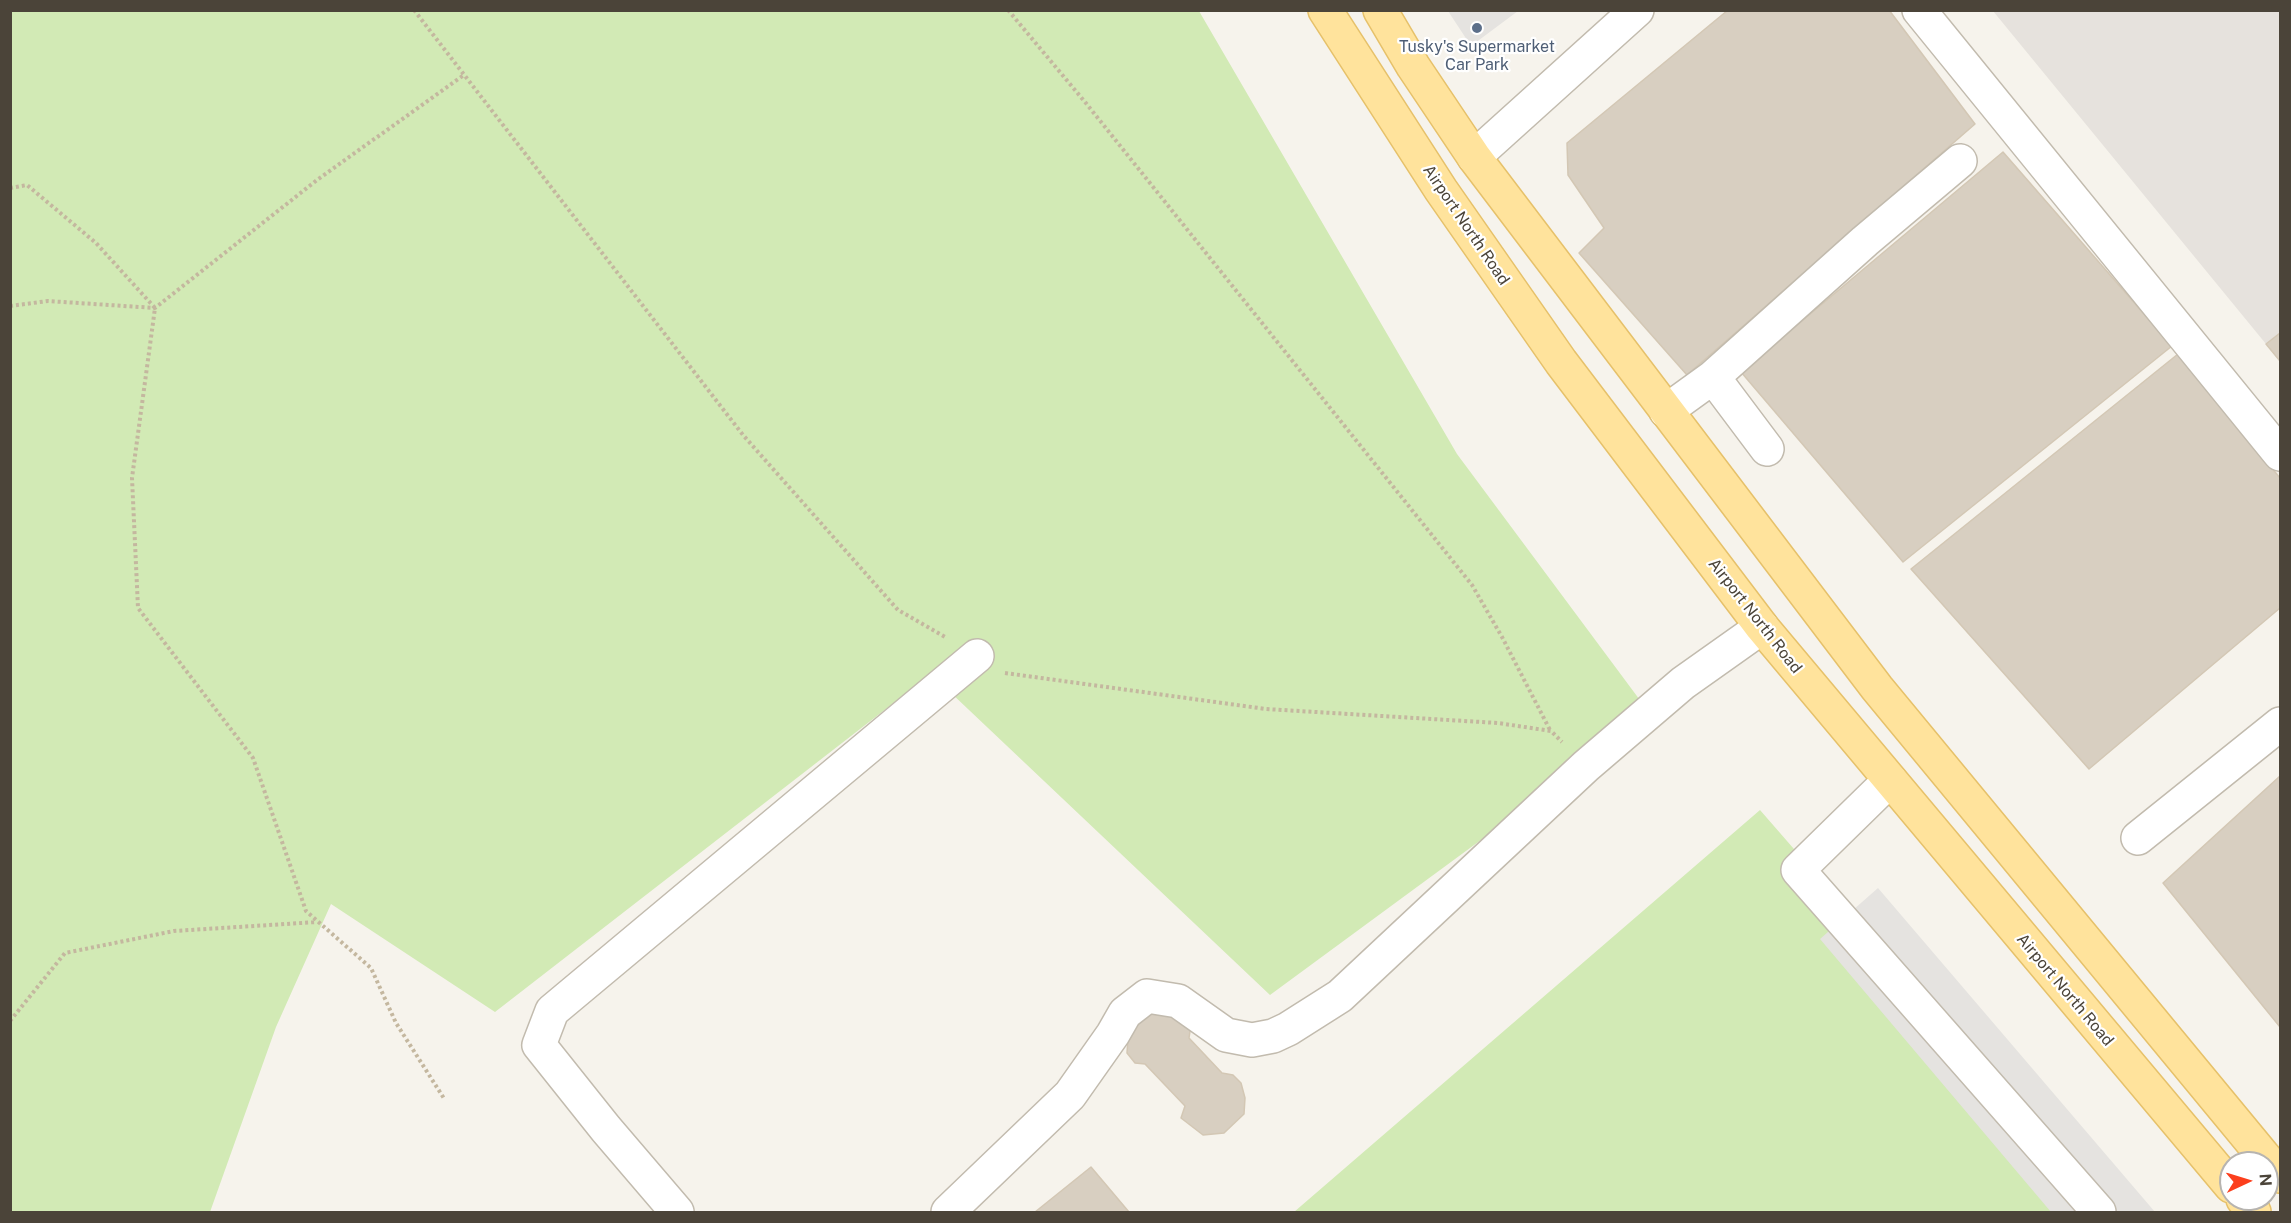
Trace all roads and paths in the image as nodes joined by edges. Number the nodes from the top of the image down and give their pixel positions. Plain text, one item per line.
1 (414, 10) edge
2 (1008, 10) edge
3 (1325, 10) edge
4 (1380, 10) edge
5 (1637, 10) edge
6 (1919, 10) edge
7 (464, 75) junction
8 (1474, 157) junction
9 (1960, 161) dead end
10 (10, 188) edge
11 (10, 306) edge
12 (155, 308) junction
13 (1713, 377) junction
14 (1666, 411) junction
15 (1767, 449) dead end
16 (2280, 454) edge
17 (1762, 627) junction
18 (977, 656) junction
19 (2280, 724) edge
20 (1551, 731) junction
21 (1586, 766) junction
22 (1890, 780) junction
23 (2138, 838) dead end
24 (318, 922) junction
25 (10, 1021) edge
26 (445, 1100) dead end
27 (2219, 1172) edge
28 (2280, 1176) edge
29 (677, 1212) edge
30 (948, 1212) edge
31 (2098, 1212) edge

1 - 7 path
2 - 20 path
3 - 17 main road, Airport North Road
4 - 8 main road
5 - 8 street
6 - 16 street
7 - 12 path
7 - 18 path
8 - 14 main road
9 - 13 street
10 - 12 path
11 - 12 path
12 - 24 path
13 - 14 street
13 - 15 street
14 - 28 main road
17 - 21 street
17 - 22 main road, Airport North Road
18 - 20 path
18 - 29 street
19 - 23 street
20 - 21 path
21 - 30 street
22 - 27 main road, Airport North Road
22 - 31 street
24 - 25 path
24 - 26 path

